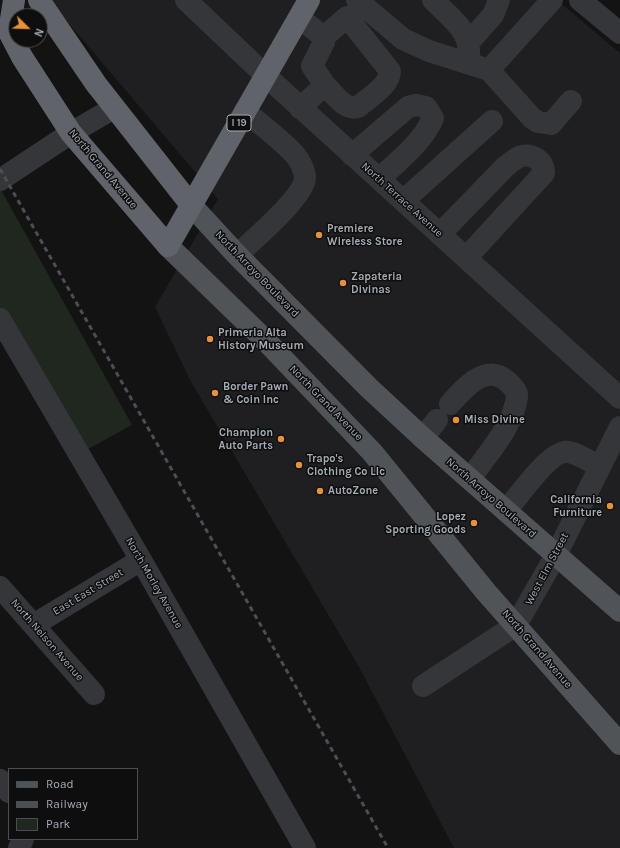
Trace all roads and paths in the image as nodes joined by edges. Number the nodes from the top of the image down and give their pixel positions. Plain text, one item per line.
1 (14, 0) edge
2 (39, 0) edge
3 (186, 0) edge
4 (357, 0) edge
5 (433, 0) edge
6 (499, 0) edge
7 (552, 0) edge
8 (580, 0) edge
9 (304, 9) edge
10 (5, 30) edge
11 (620, 32) edge
12 (324, 37) junction
13 (469, 42) junction
14 (479, 67) junction
15 (266, 76) junction
16 (325, 85) junction
17 (571, 101) dead end
18 (114, 108) junction
19 (300, 108) junction
20 (246, 111) junction
21 (492, 121) dead end
22 (71, 133) junction
23 (352, 155) junction
24 (379, 179) junction
25 (0, 180) edge
26 (403, 201) junction
27 (191, 205) junction
28 (440, 234) junction
29 (168, 246) junction
30 (237, 255) junction
31 (466, 258) junction
32 (0, 319) edge
33 (620, 398) edge
34 (618, 434) edge
35 (423, 438) junction
36 (600, 467) junction
37 (470, 479) junction
38 (506, 511) junction
39 (556, 555) junction
40 (141, 560) junction
41 (5, 601) edge
42 (620, 611) edge
43 (34, 624) junction
44 (516, 626) junction
45 (423, 686) dead end
46 (94, 694) dead end
47 (620, 744) edge
48 (0, 780) edge
49 (8, 791) edge
50 (305, 848) edge

1 - 10 highway, North Grand Avenue
2 - 18 highway, North Arroyo Boulevard
3 - 15 street, North Terrace Avenue
4 - 14 street
5 - 13 street
6 - 13 street
7 - 14 street
8 - 11 street
9 - 12 street
9 - 15 highway, I 19
10 - 22 highway, North Grand Avenue
12 - 16 street
12 - 16 street
13 - 14 street
14 - 17 street
15 - 19 street, North Terrace Avenue
15 - 20 highway, I 19
16 - 19 street
18 - 22 street
18 - 27 highway, North Arroyo Boulevard
19 - 23 street, North Terrace Avenue
20 - 27 highway, I 19
20 - 30 street
21 - 26 street
22 - 25 street
22 - 29 highway, North Grand Avenue
23 - 24 street, North Terrace Avenue
23 - 24 street
24 - 26 street, North Terrace Avenue
26 - 28 street, North Terrace Avenue
27 - 29 highway, I 19
27 - 30 main road, North Arroyo Boulevard
28 - 31 street, North Terrace Avenue
28 - 31 street
29 - 44 main road, North Grand Avenue
30 - 35 main road, North Arroyo Boulevard
31 - 33 street, North Terrace Avenue
32 - 40 street, North Morley Avenue
34 - 36 street, West Elm Street
35 - 37 main road, North Arroyo Boulevard
35 - 37 street
36 - 38 street
36 - 39 street, West Elm Street
37 - 38 main road, North Arroyo Boulevard
38 - 39 main road, North Arroyo Boulevard
39 - 42 main road, North Arroyo Boulevard
39 - 44 street, West Elm Street
40 - 43 street, East East Street
40 - 50 street, North Morley Avenue
41 - 43 street, North Nelson Avenue
43 - 46 street, North Nelson Avenue
44 - 45 street
44 - 47 main road, North Grand Avenue
48 - 49 street

